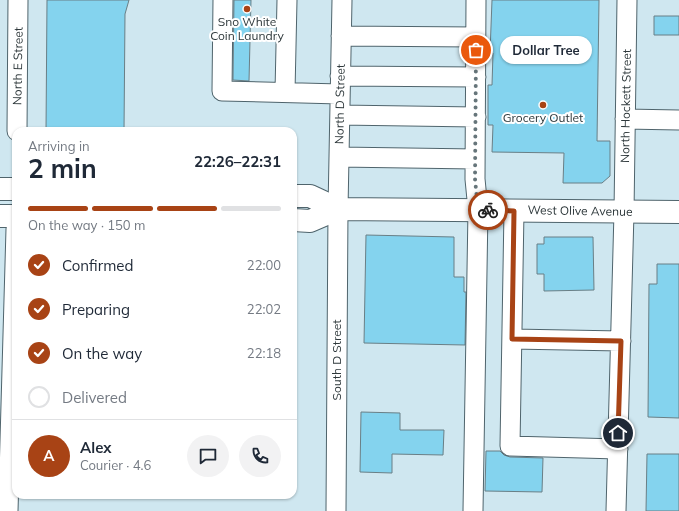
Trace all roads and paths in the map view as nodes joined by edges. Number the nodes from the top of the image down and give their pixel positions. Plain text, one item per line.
1 (18, 0) edge
2 (224, 0) edge
3 (287, 0) edge
4 (342, 0) edge
5 (476, 0) edge
6 (627, 0) edge
7 (341, 36) junction
8 (476, 37) junction
9 (476, 77) junction
10 (340, 85) junction
11 (285, 92) junction
12 (340, 115) junction
13 (476, 117) junction
14 (625, 120) junction
15 (679, 120) edge
16 (17, 127) edge
17 (339, 157) junction
18 (475, 159) junction
19 (0, 189) edge
20 (12, 189) edge
21 (297, 196) edge
22 (338, 209) junction
23 (478, 210) junction
24 (514, 211) junction
25 (624, 212) junction
26 (679, 212) edge
27 (0, 216) edge
28 (12, 216) edge
29 (297, 220) edge
30 (512, 339) junction
31 (621, 341) junction
32 (12, 370) edge
33 (618, 449) junction
34 (8, 511) edge
35 (336, 511) edge
36 (473, 511) edge
37 (616, 511) edge

1 - 16 street, North E Street
2 - 11 street
3 - 11 street
4 - 7 street, North D Street
5 - 8 street
6 - 14 street, North Hockett Street
7 - 8 street
7 - 10 street, North D Street
8 - 9 street
9 - 10 street
9 - 13 street
10 - 11 street
10 - 12 street, North D Street
12 - 13 street
12 - 17 street, North D Street
13 - 18 street
14 - 15 street
14 - 25 street, North Hockett Street
17 - 18 street
17 - 22 street, North D Street
18 - 23 street
19 - 20 main road
21 - 22 main road, West Olive Avenue
22 - 23 main road, West Olive Avenue
22 - 29 main road, West Olive Avenue
22 - 35 street, South D Street
23 - 24 main road, West Olive Avenue
23 - 36 street
24 - 25 main road, West Olive Avenue
24 - 30 street
25 - 26 main road, West Olive Avenue
25 - 31 street, North Hockett Street
27 - 28 main road
30 - 31 street
30 - 33 street
31 - 33 street, North Hockett Street
32 - 34 street
33 - 37 street, North Hockett Street

